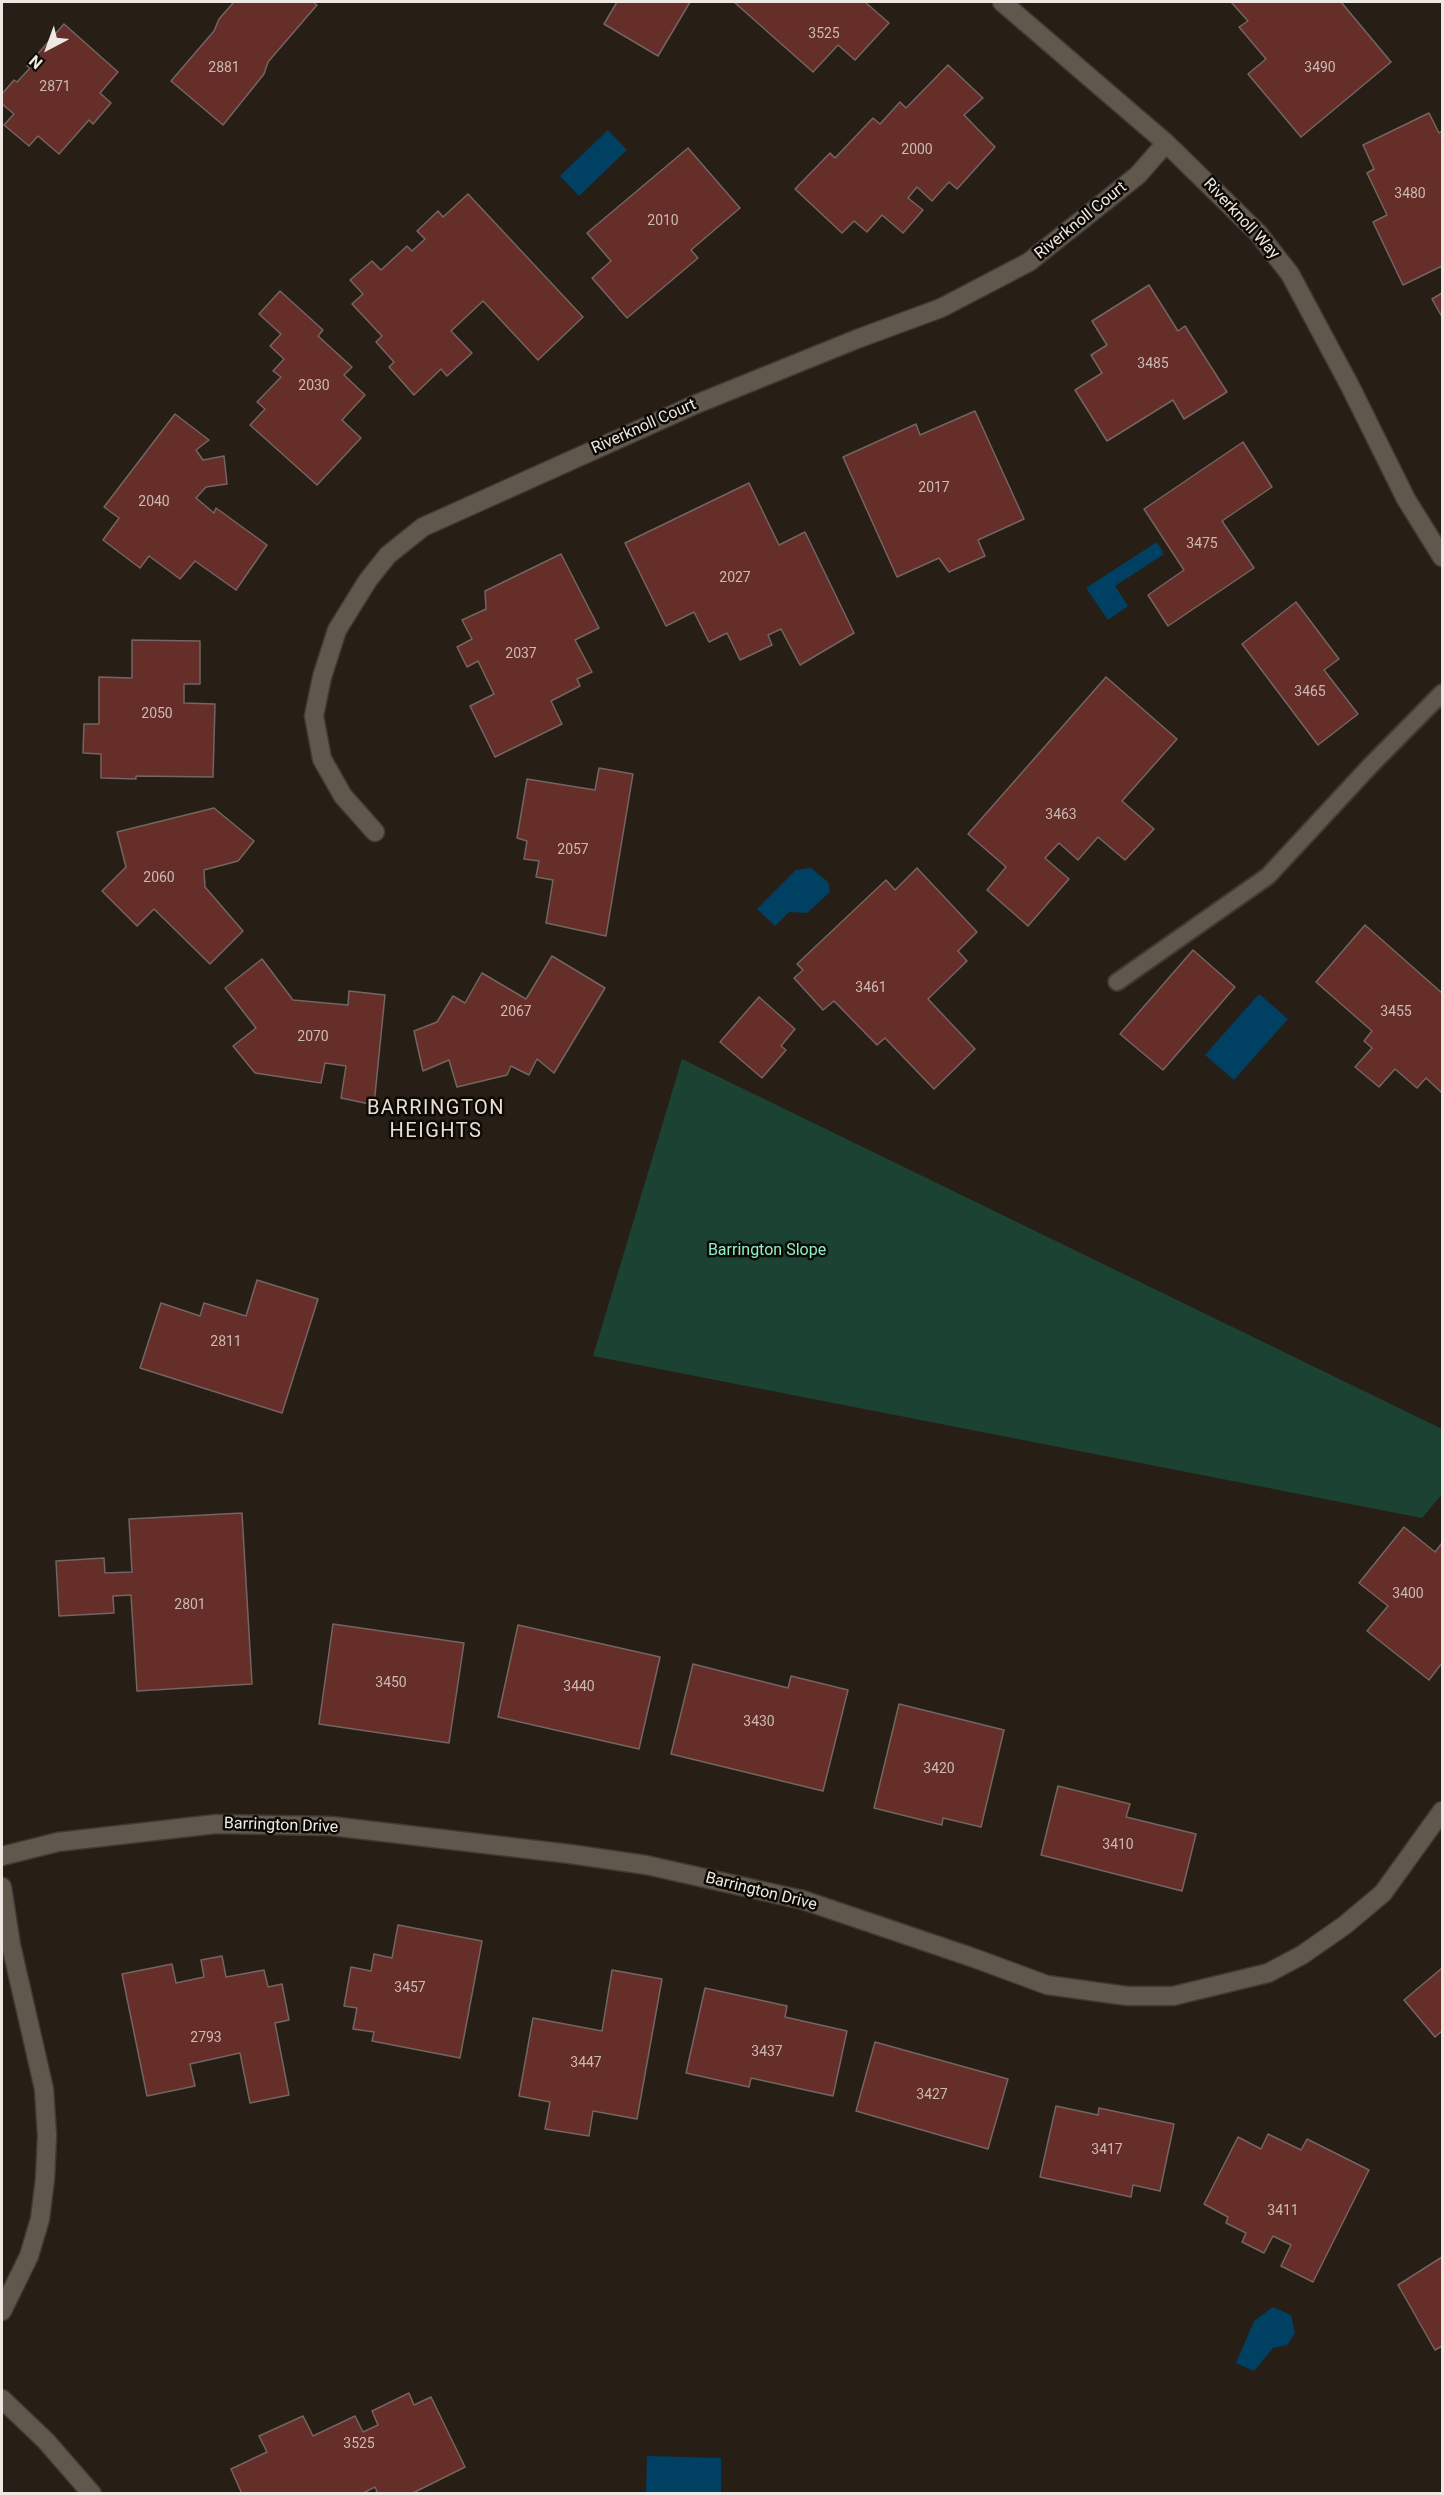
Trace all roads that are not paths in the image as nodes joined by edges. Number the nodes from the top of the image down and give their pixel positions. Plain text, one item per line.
1 (1002, 2) edge
2 (1166, 143) junction
3 (1443, 556) edge
4 (1443, 693) edge
5 (375, 832) dead end
6 (1117, 982) dead end
7 (1443, 1811) edge
8 (2, 1856) edge
9 (2, 1887) edge
10 (2, 2311) edge
11 (2, 2399) edge
12 (92, 2493) edge

1 - 2 street, Riverknoll Way
2 - 3 street, Riverknoll Way
2 - 5 street, Riverknoll Court
4 - 6 lane
7 - 8 street, Barrington Drive
9 - 10 street
11 - 12 street

